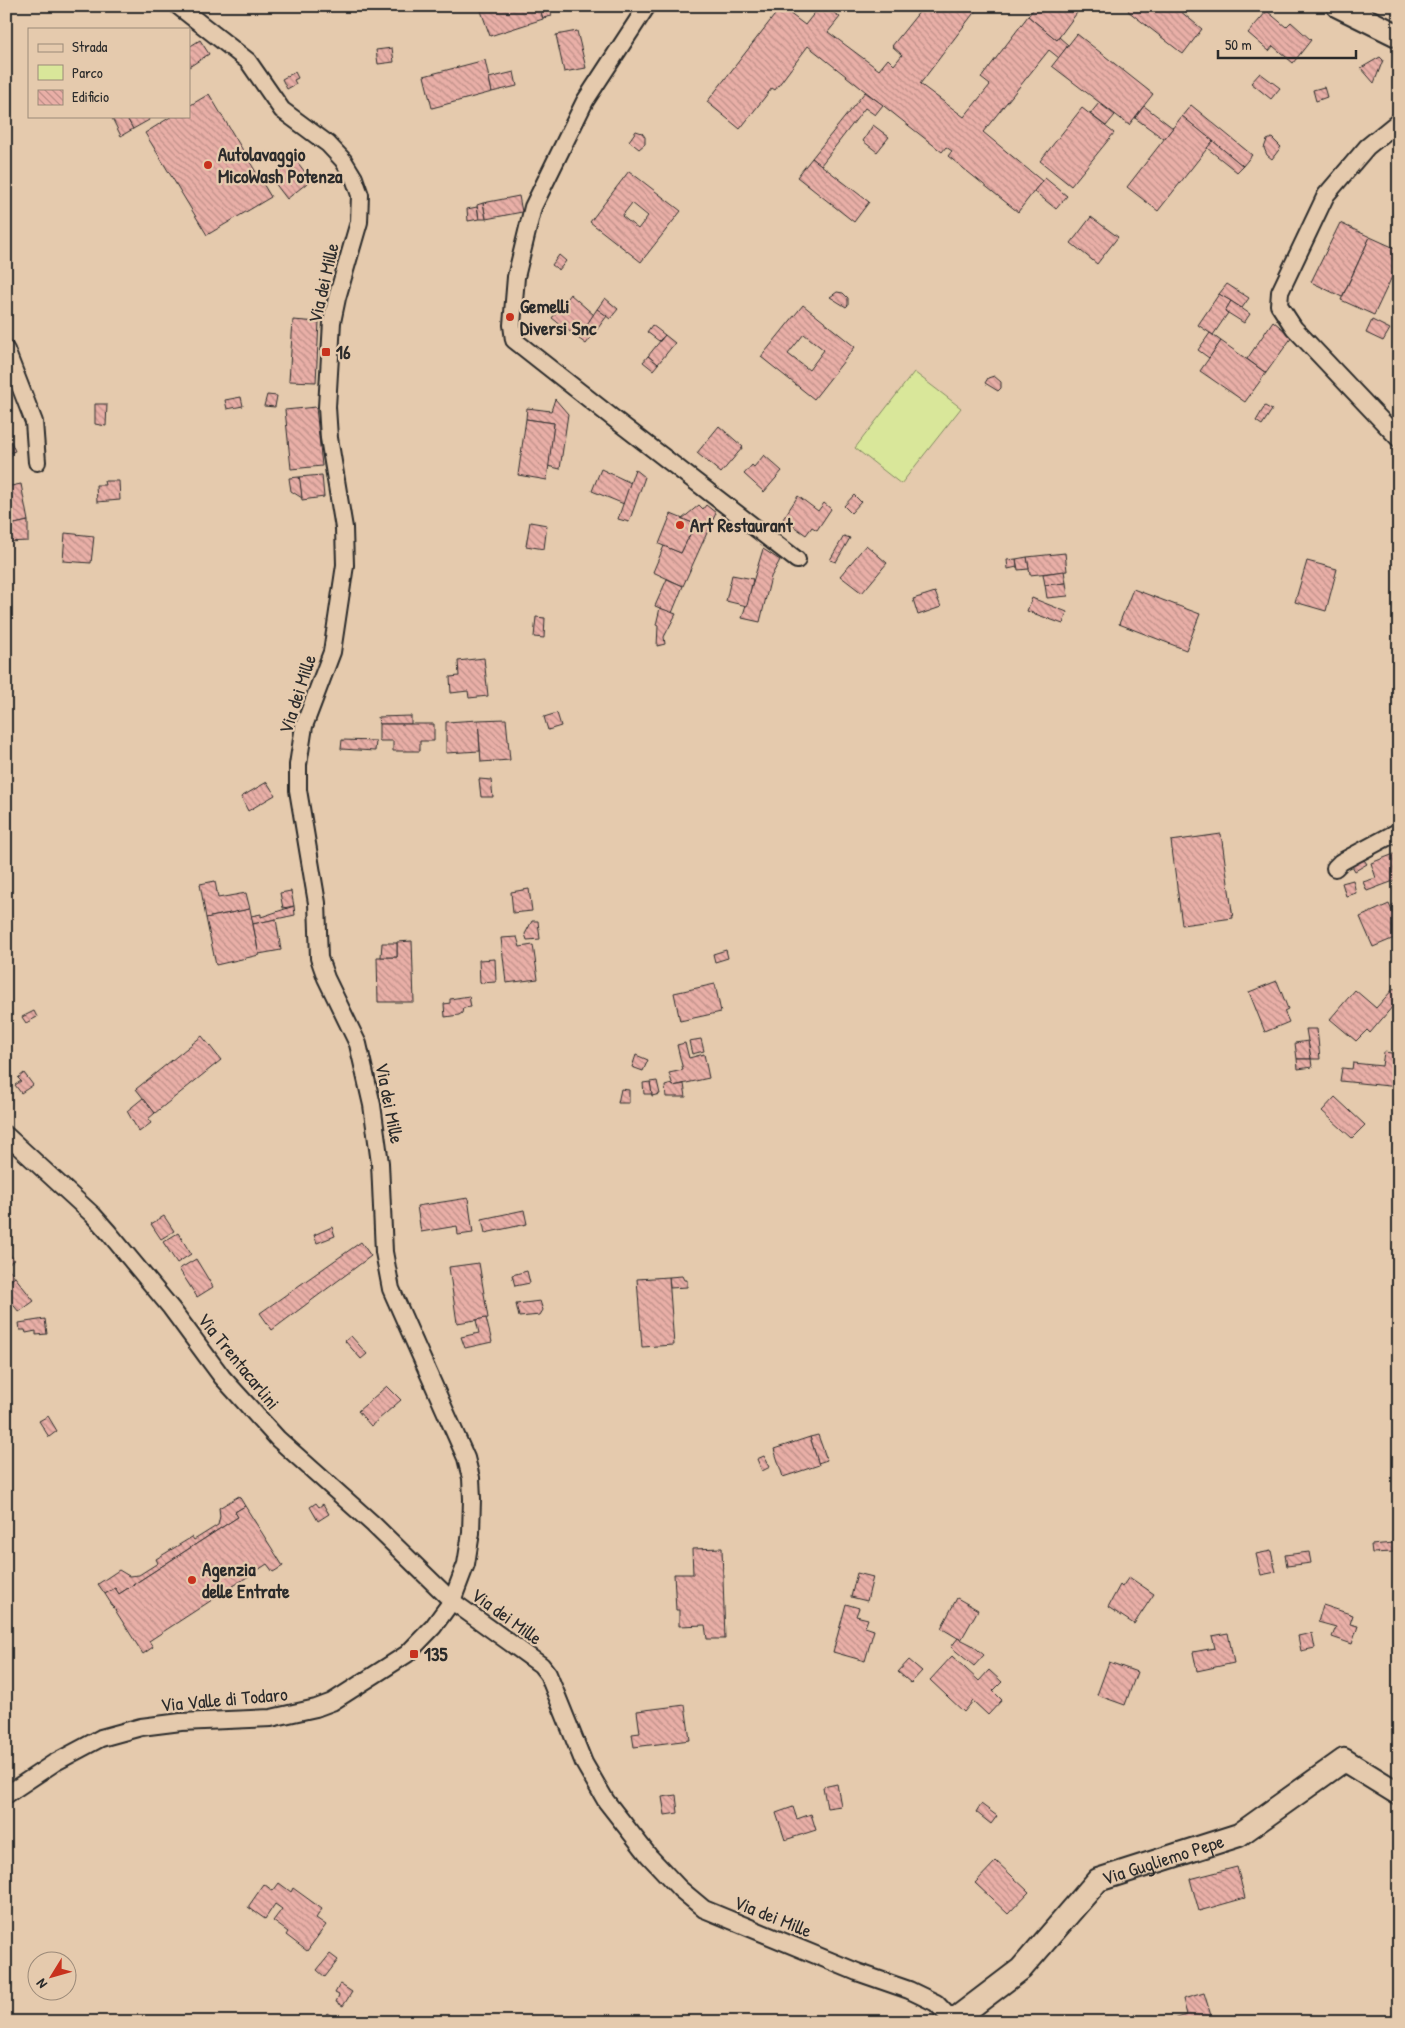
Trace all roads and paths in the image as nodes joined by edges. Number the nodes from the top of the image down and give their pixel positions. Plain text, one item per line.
1 (178, 6) edge
2 (647, 6) edge
3 (1338, 6) edge
4 (1399, 36) edge
5 (1399, 121) edge
6 (6, 350) edge
7 (1399, 439) edge
8 (37, 462) dead end
9 (797, 560) dead end
10 (1399, 831) edge
11 (1335, 868) dead end
12 (6, 1135) edge
13 (452, 1601) junction
14 (6, 1794) edge
15 (1399, 1794) edge
16 (954, 2021) edge

1 - 13 street, Via dei Mille
2 - 9 street
3 - 4 street
5 - 7 street
6 - 8 street
10 - 11 street
12 - 13 street, Via Trentacarlini
13 - 14 street, Via Valle di Todaro
13 - 16 street, Via dei Mille
15 - 16 street, Via Gugliemo Pepe

